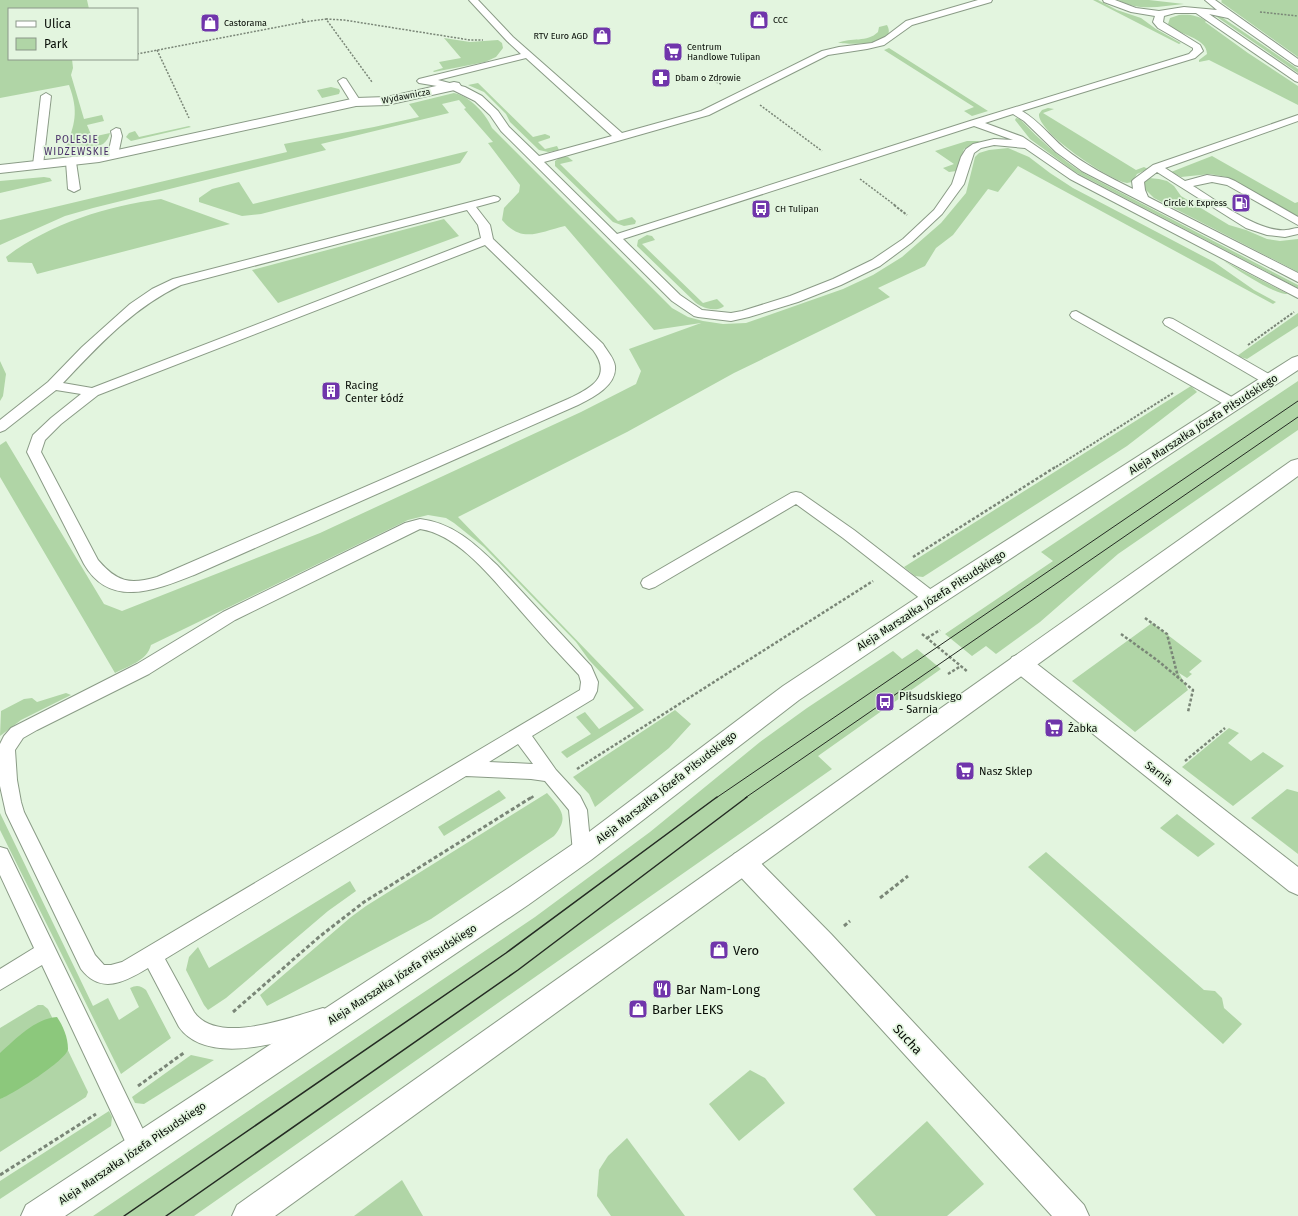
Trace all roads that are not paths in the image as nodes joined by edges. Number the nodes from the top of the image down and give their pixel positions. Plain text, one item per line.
1 (473, 0) edge
2 (988, 0) edge
3 (1107, 0) edge
4 (1209, 0) edge
5 (1199, 11) junction
6 (1160, 14) junction
7 (1228, 15) junction
8 (527, 55) junction
9 (537, 63) junction
10 (1298, 63) edge
11 (522, 67) dead end
12 (1298, 79) edge
13 (343, 81) dead end
14 (422, 81) junction
15 (467, 81) junction
16 (46, 96) dead end
17 (356, 102) junction
18 (1014, 111) junction
19 (1297, 118) dead end
20 (974, 123) junction
21 (116, 132) dead end
22 (620, 137) junction
23 (1029, 145) junction
24 (113, 155) junction
25 (538, 160) junction
26 (71, 162) junction
27 (38, 165) junction
28 (1157, 167) junction
29 (0, 170) edge
30 (1184, 185) junction
31 (74, 189) dead end
32 (494, 199) dead end
33 (1144, 199) junction
34 (469, 205) junction
35 (1298, 222) edge
36 (1298, 231) edge
37 (615, 238) junction
38 (487, 240) junction
39 (1298, 278) edge
40 (1298, 294) edge
41 (1076, 315) dead end
42 (1169, 322) dead end
43 (1298, 362) edge
44 (1269, 380) junction
45 (54, 385) junction
46 (93, 392) junction
47 (1234, 404) junction
48 (0, 427) edge
49 (1298, 466) edge
50 (649, 583) dead end
51 (932, 599) junction
52 (1020, 664) junction
53 (521, 735) junction
54 (465, 768) junction
55 (550, 775) junction
56 (582, 852) junction
57 (0, 855) edge
58 (743, 862) junction
59 (1298, 883) edge
60 (47, 951) junction
61 (152, 955) junction
62 (0, 980) edge
63 (342, 1012) junction
64 (140, 1148) junction
65 (37, 1216) edge
66 (248, 1216) edge
67 (1073, 1216) edge

1 - 8 lane
2 - 22 lane
3 - 6 lane
4 - 7 lane
5 - 6 lane
5 - 7 lane
5 - 12 lane
6 - 18 lane
7 - 10 lane
8 - 9 lane
8 - 14 lane
9 - 11 lane
9 - 22 lane
13 - 17 lane
14 - 15 lane
14 - 17 main road, Wydawnicza
15 - 17 main road, Wydawnicza
15 - 25 lane
16 - 27 lane
17 - 24 main road
18 - 20 lane
18 - 33 lane
19 - 28 lane
20 - 23 lane
20 - 37 lane
21 - 24 lane
22 - 25 lane
23 - 37 lane
23 - 40 lane
24 - 26 main road
25 - 37 lane
26 - 27 main road
26 - 31 lane
27 - 29 main road
28 - 30 lane
28 - 33 lane
30 - 35 lane
30 - 36 lane
32 - 34 lane
33 - 39 lane
34 - 38 lane
34 - 45 lane
38 - 46 lane
38 - 46 lane
41 - 47 lane
42 - 44 lane
43 - 44 main road, Aleja Marszałka Józefa Piłsudskiego
44 - 47 main road, Aleja Marszałka Józefa Piłsudskiego
45 - 46 lane
45 - 48 lane
47 - 51 main road, Aleja Marszałka Józefa Piłsudskiego
49 - 52 main road
50 - 51 lane
51 - 56 main road, Aleja Marszałka Józefa Piłsudskiego
52 - 58 main road
52 - 59 main road, Sarnia
53 - 54 lane
53 - 55 lane
53 - 61 lane
54 - 55 lane
54 - 61 lane
55 - 56 lane
56 - 63 main road, Aleja Marszałka Józefa Piłsudskiego
57 - 60 lane
58 - 66 main road
58 - 67 main road, Sucha
60 - 62 lane
60 - 64 lane
61 - 63 lane
63 - 64 main road, Aleja Marszałka Józefa Piłsudskiego
64 - 65 main road, Aleja Marszałka Józefa Piłsudskiego

